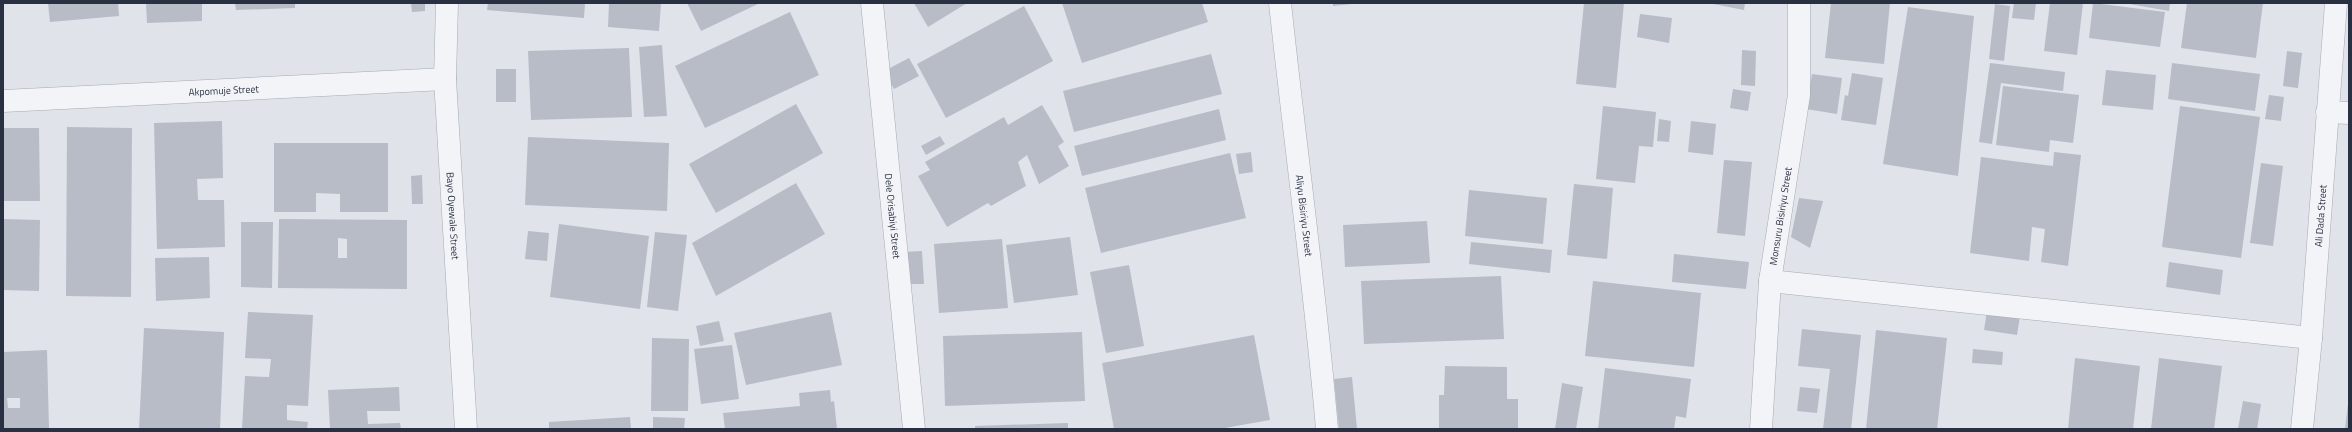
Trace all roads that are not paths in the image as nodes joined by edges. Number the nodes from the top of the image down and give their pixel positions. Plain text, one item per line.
1 (447, 3) edge
2 (872, 3) edge
3 (1280, 3) edge
4 (1799, 3) edge
5 (2336, 3) edge
6 (445, 79) junction
7 (3, 101) edge
8 (2326, 112) junction
9 (2349, 113) edge
10 (1770, 281) junction
11 (2311, 338) junction
12 (466, 429) edge
13 (914, 429) edge
14 (1328, 429) edge
15 (1761, 429) edge
16 (2302, 429) edge

1 - 6 street, Bayo Oyewale Street
2 - 13 street, Dele Orisabiyi Street
3 - 14 street, Aliyu Bisiriyu Street
4 - 10 street, Monsuru Bisiriyu Street
5 - 8 street, Ali Dada Street
6 - 7 street, Akpomuje Street
6 - 12 street, Bayo Oyewale Street
8 - 9 street
8 - 11 street, Ali Dada Street
10 - 11 street
10 - 15 street, Monsuru Bisiriyu Street
11 - 16 street, Ali Dada Street

